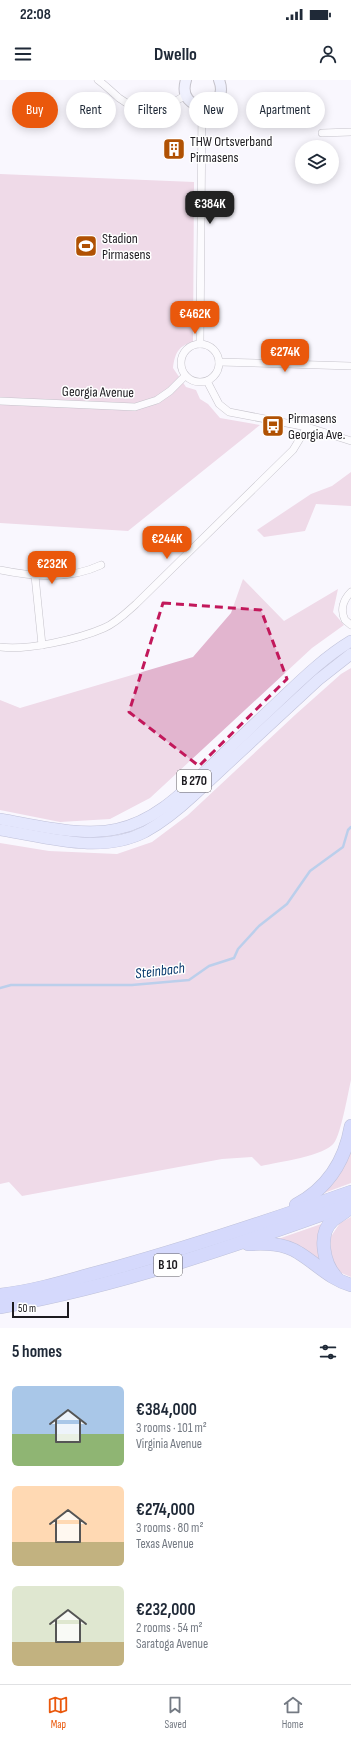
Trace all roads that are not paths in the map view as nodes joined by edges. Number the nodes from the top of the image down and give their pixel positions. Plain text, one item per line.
1 (98, 80) edge
2 (186, 80) edge
3 (219, 80) edge
4 (220, 92) edge
5 (186, 95) junction
6 (189, 99) edge
7 (202, 128) edge
8 (351, 132) edge
9 (322, 133) dead end
10 (200, 344) junction
11 (219, 362) junction
12 (351, 366) edge
13 (185, 376) junction
14 (207, 381) junction
15 (0, 401) edge
16 (307, 427) junction
17 (351, 441) edge
18 (101, 565) dead end
19 (0, 570) edge
20 (35, 576) junction
21 (351, 592) edge
22 (351, 625) edge
23 (351, 641) edge
24 (42, 645) junction
25 (0, 647) edge
26 (351, 654) edge
27 (0, 819) edge
28 (0, 830) edge
29 (351, 1126) edge
30 (351, 1192) edge
31 (351, 1204) edge
32 (351, 1208) edge
33 (265, 1222) junction
34 (232, 1246) junction
35 (345, 1283) edge
36 (0, 1296) edge
37 (0, 1307) edge

1 - 5 street
2 - 5 main road
3 - 4 main road
5 - 6 main road
7 - 10 street
8 - 9 street
10 - 11 street
10 - 13 street
11 - 12 street
11 - 14 street
13 - 14 street
13 - 15 street, Georgia Avenue
14 - 16 street
16 - 17 street
16 - 24 street
18 - 20 street
19 - 20 street
20 - 24 street
21 - 22 street
23 - 27 main road, B 270
24 - 25 street
26 - 28 main road, B 270
29 - 33 highway
30 - 33 highway, B 10
31 - 34 highway, B 10
32 - 35 highway
33 - 36 highway, B 10
34 - 35 highway
34 - 37 highway, B 10

